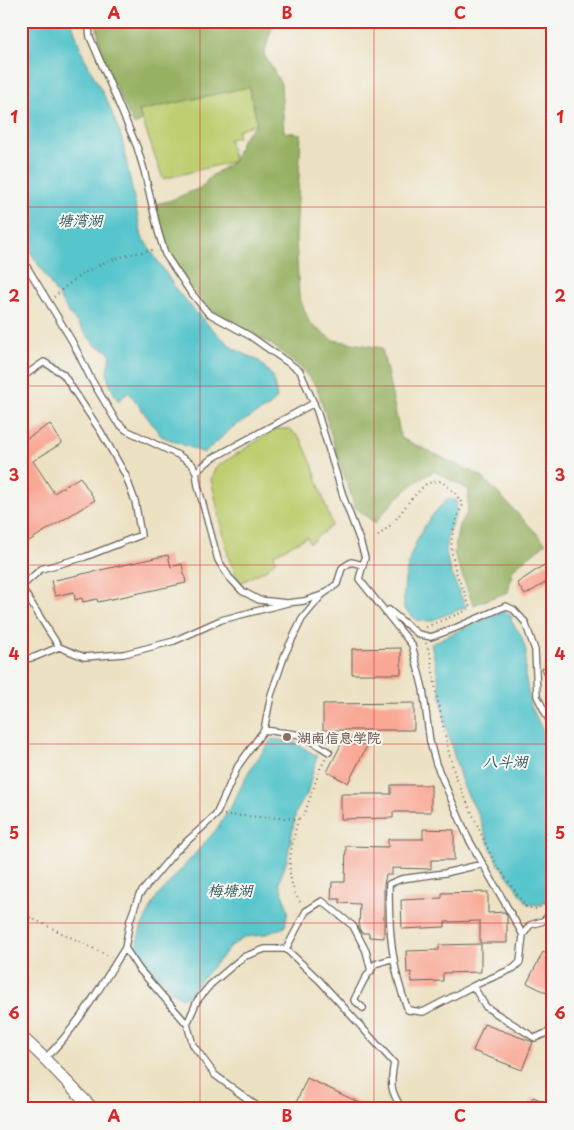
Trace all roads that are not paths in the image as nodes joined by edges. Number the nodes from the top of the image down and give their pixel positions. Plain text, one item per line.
1 (88, 21) edge
2 (21, 257) edge
3 (21, 378) edge
4 (314, 403) junction
5 (196, 472) junction
6 (363, 565) junction
7 (322, 595) junction
8 (287, 603) junction
9 (381, 604) junction
10 (59, 647) junction
11 (21, 660) edge
12 (553, 728) edge
13 (264, 730) junction
14 (329, 752) road end
15 (483, 864) junction
16 (553, 912) edge
17 (523, 935) junction
18 (125, 948) junction
19 (286, 949) junction
20 (394, 958) junction
21 (371, 971) junction
22 (473, 986) junction
23 (363, 1008) dead end
24 (187, 1024) junction
25 (553, 1030) edge
26 (21, 1036) edge
27 (45, 1058) junction
28 (92, 1109) edge
29 (261, 1109) edge
30 (402, 1109) edge

1 - 4 lane
2 - 5 lane
3 - 10 lane
4 - 5 lane
4 - 6 lane
5 - 8 lane
6 - 7 lane
6 - 9 lane
7 - 8 lane
7 - 13 lane
8 - 10 lane
9 - 12 lane
9 - 15 lane
10 - 11 lane
13 - 14 lane
13 - 18 lane
15 - 17 lane
15 - 20 lane
16 - 17 lane
17 - 22 lane
18 - 24 lane
18 - 27 lane
19 - 21 lane
19 - 24 lane
19 - 30 lane
20 - 21 lane
20 - 22 lane
21 - 23 lane
22 - 25 lane
24 - 29 lane
26 - 27 street
27 - 28 street

